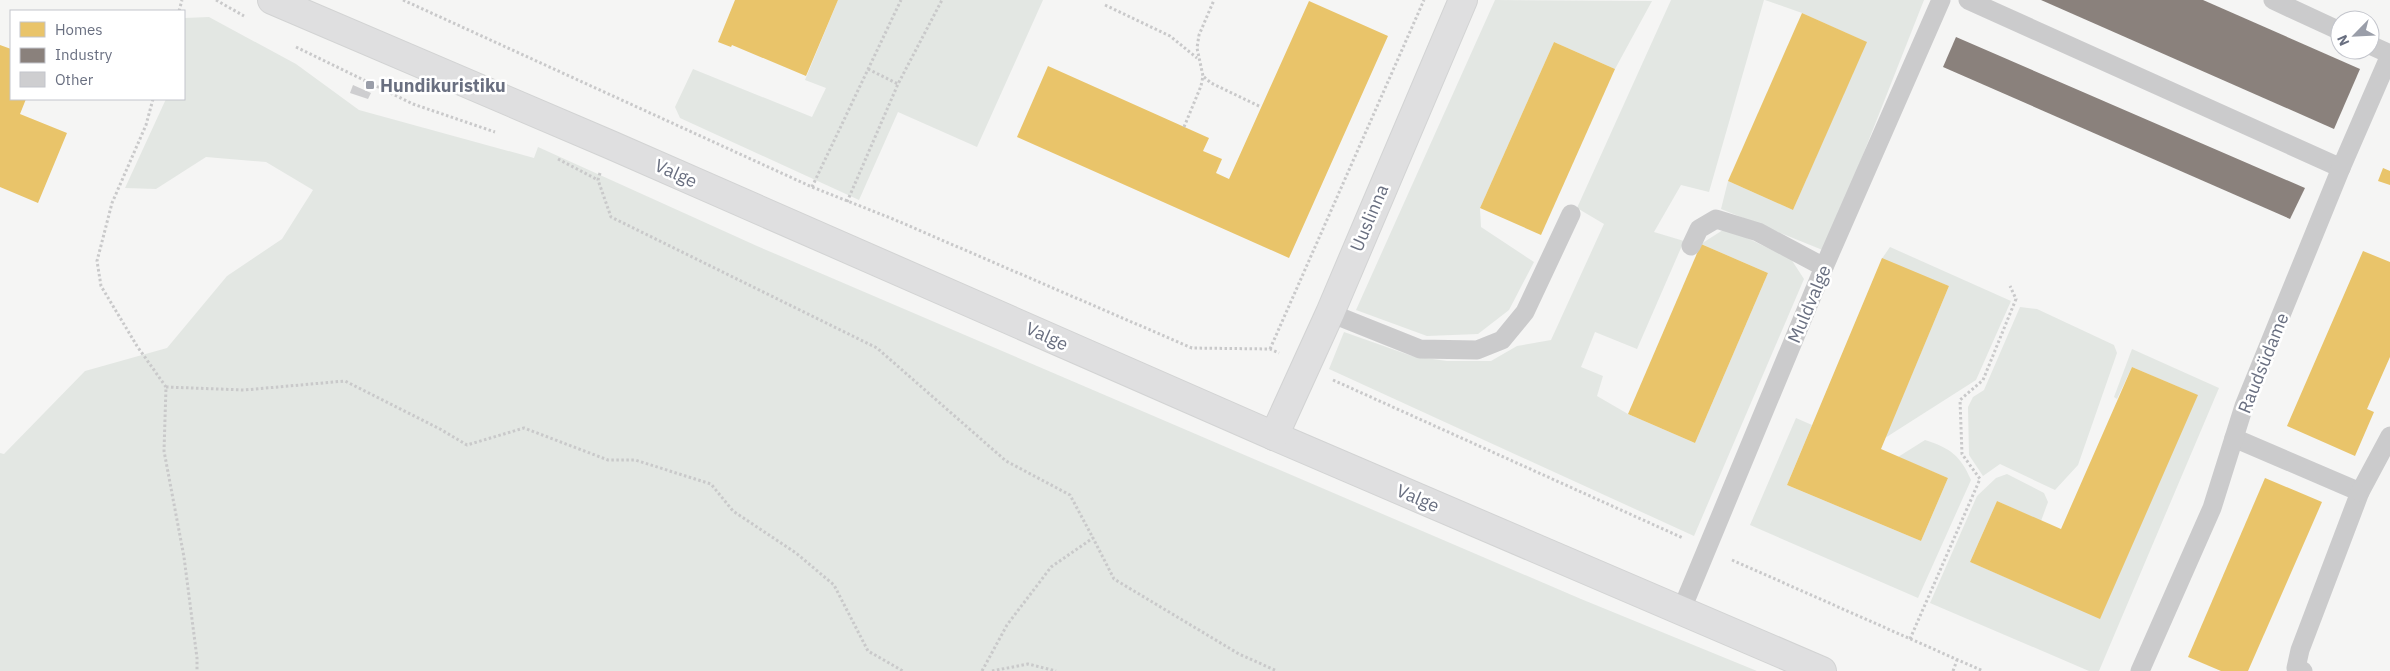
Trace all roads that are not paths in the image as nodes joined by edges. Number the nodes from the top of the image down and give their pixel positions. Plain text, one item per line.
1 (272, 0) edge
2 (1463, 0) edge
3 (1941, 0) edge
4 (1968, 0) edge
5 (2273, 0) edge
6 (2330, 26) edge
7 (2390, 55) edge
8 (2341, 168) junction
9 (1571, 214) dead end
10 (1691, 246) dead end
11 (1824, 267) junction
12 (1330, 313) junction
13 (1274, 436) junction
14 (2390, 436) edge
15 (2234, 438) junction
16 (2360, 492) junction
17 (1681, 611) junction
18 (2298, 670) edge
19 (1822, 671) edge
20 (2140, 671) edge

1 - 13 street, Valge
2 - 12 street, Uuslinna
3 - 11 lane, Muldvalge
4 - 8 lane
5 - 6 lane
7 - 8 lane, Raudsüdame
8 - 15 lane, Raudsüdame
9 - 12 lane
10 - 11 lane
11 - 17 lane, Muldvalge
12 - 13 street, Uuslinna
13 - 17 street, Valge
14 - 16 lane
15 - 16 lane
15 - 20 lane, Raudsüdame
16 - 18 lane
17 - 19 street, Valge

